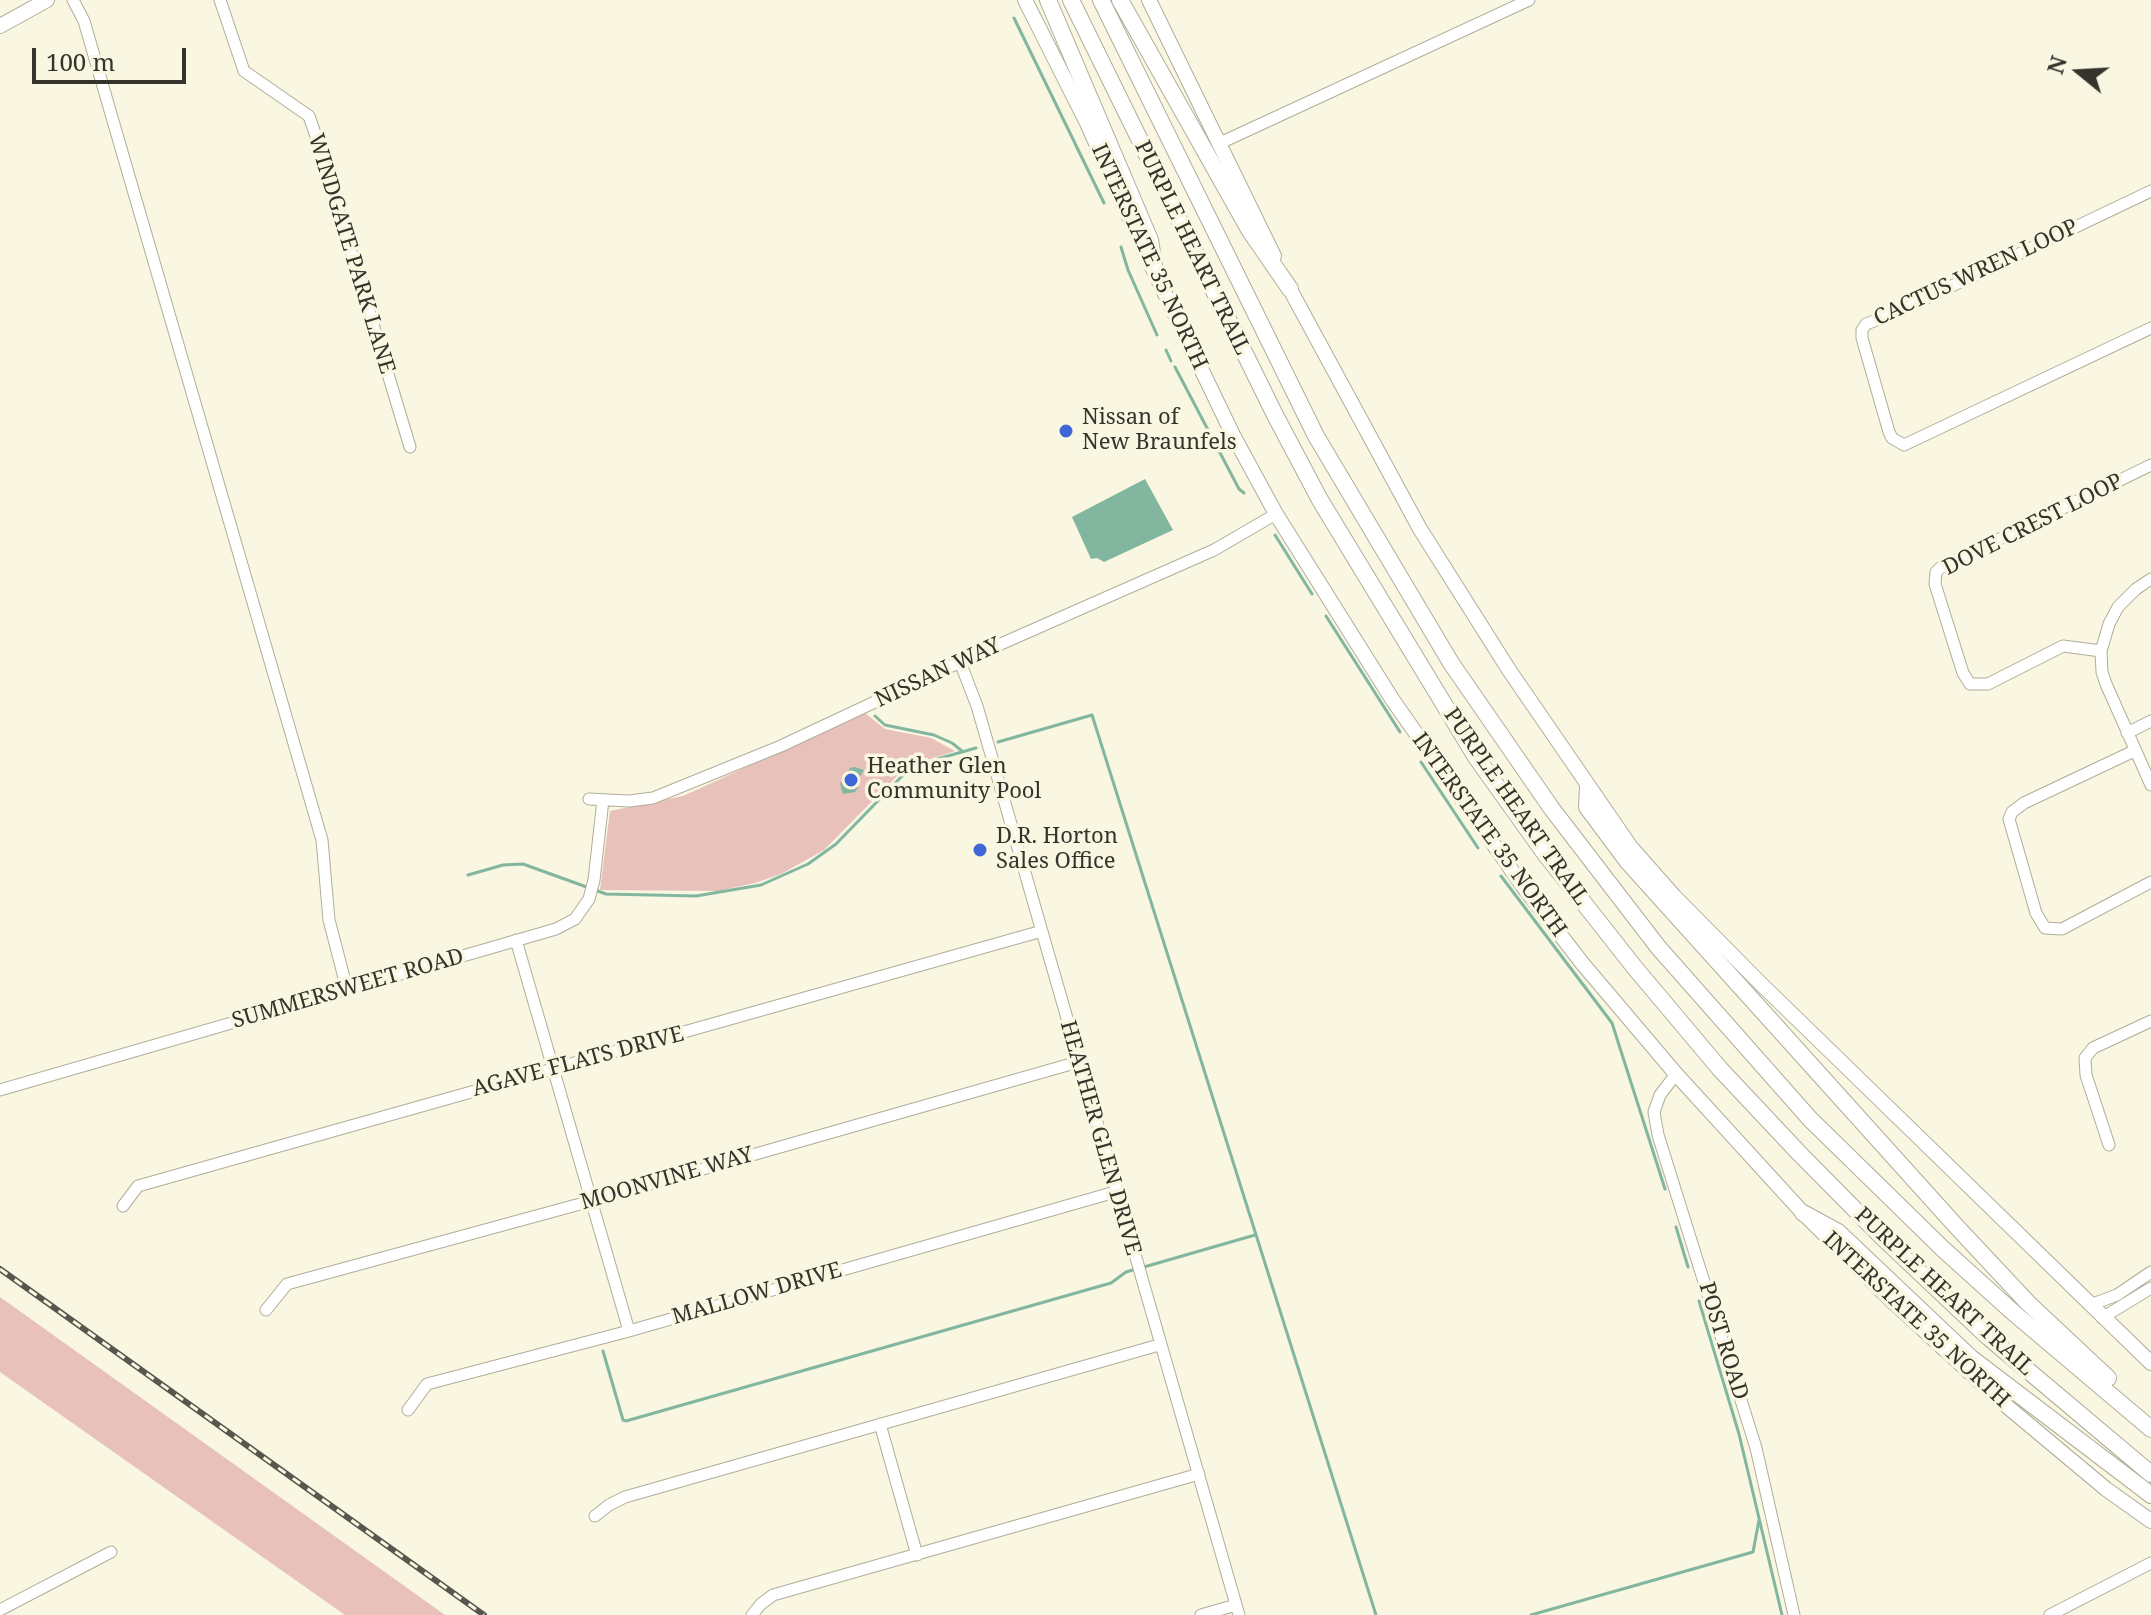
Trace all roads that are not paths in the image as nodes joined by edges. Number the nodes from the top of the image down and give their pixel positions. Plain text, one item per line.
1 (47, 0) edge
2 (73, 0) edge
3 (220, 0) edge
4 (1025, 0) edge
5 (1048, 0) edge
6 (1071, 0) edge
7 (1101, 0) edge
8 (1120, 0) edge
9 (1149, 0) edge
10 (1529, 0) edge
11 (0, 26) edge
12 (1218, 144) junction
13 (2151, 191) edge
14 (1155, 271) junction
15 (1290, 289) junction
16 (2151, 328) edge
17 (410, 447) dead end
18 (2151, 465) edge
19 (1276, 514) junction
20 (2151, 579) edge
21 (2101, 651) junction
22 (960, 662) junction
23 (2151, 721) edge
24 (2127, 733) junction
25 (2134, 751) junction
26 (2151, 785) edge
27 (1588, 787) junction
28 (589, 799) dead end
29 (603, 800) junction
30 (2151, 882) edge
31 (1042, 931) junction
32 (516, 940) junction
33 (347, 989) junction
34 (2151, 1021) edge
35 (1078, 1062) junction
36 (554, 1070) junction
37 (1676, 1074) junction
38 (0, 1090) edge
39 (2109, 1145) dead end
40 (1115, 1192) junction
41 (591, 1201) junction
42 (123, 1206) dead end
43 (1803, 1213) junction
44 (2151, 1272) edge
45 (2151, 1288) edge
46 (2090, 1305) junction
47 (266, 1310) dead end
48 (2102, 1318) junction
49 (629, 1331) junction
50 (1159, 1345) junction
51 (2151, 1363) edge
52 (408, 1410) dead end
53 (2151, 1416) edge
54 (880, 1424) junction
55 (2151, 1429) edge
56 (1199, 1474) junction
57 (2151, 1474) edge
58 (2151, 1495) edge
59 (595, 1516) dead end
60 (2151, 1521) edge
61 (111, 1552) dead end
62 (917, 1555) junction
63 (2151, 1563) edge
64 (0, 1610) edge
65 (1237, 1610) edge
66 (752, 1615) edge
67 (1201, 1615) edge
68 (1794, 1615) edge
69 (2050, 1615) edge

1 - 11 main road
2 - 33 street
3 - 17 street, WINDGATE PARK LANE
4 - 14 main road, INTERSTATE 35 NORTH
5 - 14 highway
6 - 57 highway, PURPLE HEART TRAIL
7 - 55 highway, PURPLE HEART TRAIL
8 - 15 highway
9 - 12 main road
10 - 12 street
12 - 15 main road
13 - 16 street, CACTUS WREN LOOP
14 - 19 main road, INTERSTATE 35 NORTH
15 - 27 main road
18 - 21 street, DOVE CREST LOOP
19 - 22 street, NISSAN WAY
19 - 37 main road, INTERSTATE 35 NORTH
20 - 21 street
21 - 24 street
22 - 29 street, NISSAN WAY
22 - 31 street, HEATHER GLEN DRIVE
23 - 24 street
24 - 25 street
25 - 26 street
25 - 30 street
27 - 46 main road
27 - 53 highway
28 - 29 street, NISSAN WAY
29 - 32 street, SUMMERSWEET ROAD
31 - 35 street, HEATHER GLEN DRIVE
31 - 36 street, AGAVE FLATS DRIVE
32 - 33 street, SUMMERSWEET ROAD
32 - 36 street
33 - 38 street, SUMMERSWEET ROAD
34 - 39 street
35 - 40 street, HEATHER GLEN DRIVE
35 - 41 street, MOONVINE WAY
36 - 41 street
36 - 42 street, AGAVE FLATS DRIVE
37 - 43 main road, INTERSTATE 35 NORTH
37 - 68 street, POST ROAD
40 - 49 street, MALLOW DRIVE
40 - 50 street, HEATHER GLEN DRIVE
41 - 47 street, MOONVINE WAY
41 - 49 street
43 - 58 highway
43 - 60 main road, INTERSTATE 35 NORTH
44 - 46 street
45 - 48 street
46 - 48 main road
48 - 51 main road
49 - 52 street, MALLOW DRIVE
50 - 54 street
50 - 56 street, HEATHER GLEN DRIVE
54 - 59 street
54 - 62 street
56 - 62 street
56 - 65 street, HEATHER GLEN DRIVE
61 - 64 street
62 - 66 street
63 - 69 street
65 - 67 street

